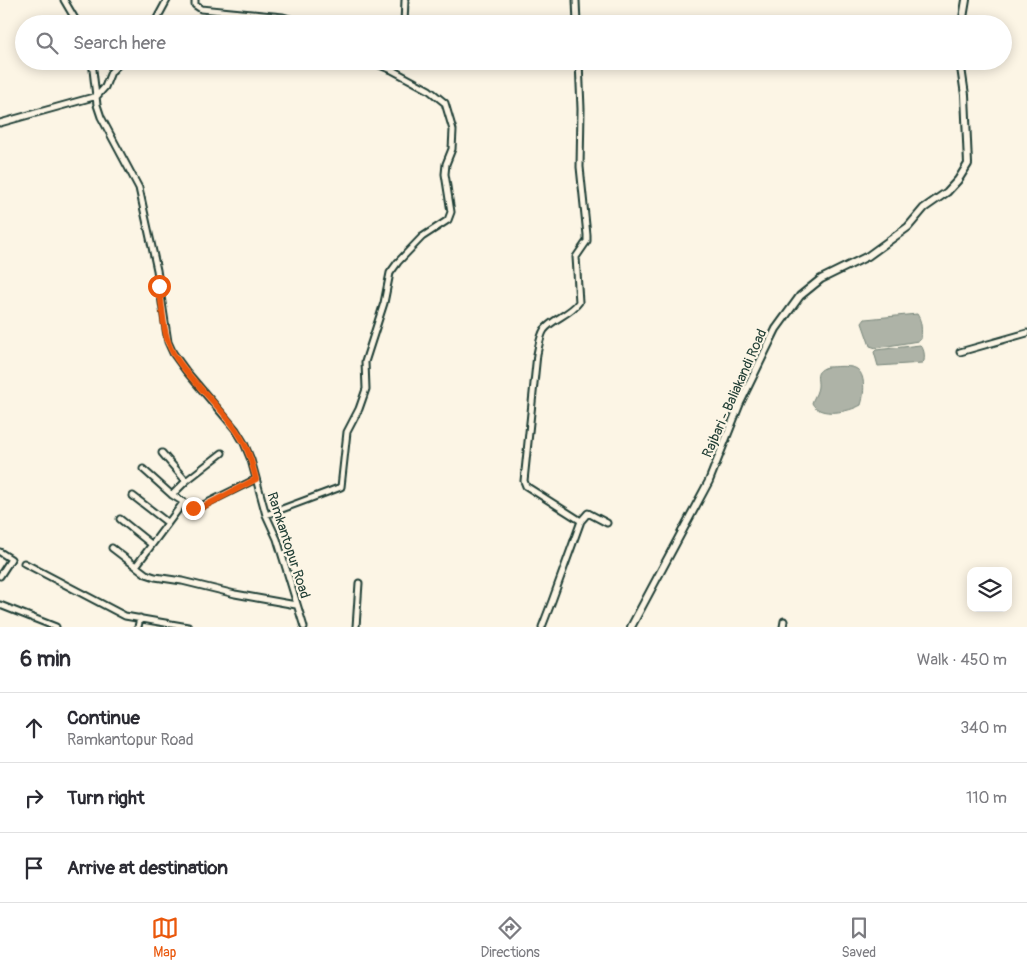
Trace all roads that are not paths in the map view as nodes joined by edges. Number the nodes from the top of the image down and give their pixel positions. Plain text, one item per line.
1 (64, 0) edge
2 (167, 0) edge
3 (195, 0) edge
4 (405, 0) edge
5 (576, 0) edge
6 (966, 0) edge
7 (73, 15) edge
8 (159, 15) edge
9 (263, 15) edge
10 (404, 15) edge
11 (577, 15) edge
12 (964, 15) edge
13 (93, 70) edge
14 (113, 70) edge
15 (392, 70) edge
16 (579, 70) edge
17 (961, 70) edge
18 (97, 96) junction
19 (0, 123) edge
20 (1027, 333) edge
21 (960, 352) dead end
22 (162, 453) dead end
23 (222, 453) dead end
24 (143, 468) dead end
25 (256, 479) junction
26 (186, 481) junction
27 (172, 495) junction
28 (133, 496) dead end
29 (183, 503) junction
30 (266, 515) junction
31 (120, 519) dead end
32 (581, 521) junction
33 (607, 522) dead end
34 (168, 523) junction
35 (151, 544) junction
36 (112, 548) dead end
37 (0, 552) edge
38 (24, 563) dead end
39 (136, 566) junction
40 (0, 576) edge
41 (359, 583) dead end
42 (0, 605) edge
43 (296, 605) junction
44 (140, 618) junction
45 (56, 627) edge
46 (138, 627) edge
47 (188, 627) edge
48 (304, 627) edge
49 (356, 627) edge
50 (542, 627) edge
51 (631, 627) edge

1 - 7 street
2 - 8 street
3 - 9 street
4 - 10 street
5 - 11 street
6 - 12 main road
13 - 18 street, Ramkantopur Road
14 - 18 street
15 - 30 street
16 - 32 street
17 - 51 main road, Rajbari - Baliakandi Road
18 - 19 street
18 - 25 street, Ramkantopur Road
20 - 21 street
22 - 26 street
23 - 26 street
24 - 27 street
25 - 29 street
25 - 30 street, Ramkantopur Road
26 - 27 street
27 - 29 street
28 - 34 street
29 - 34 street
30 - 43 street, Ramkantopur Road
31 - 35 street
32 - 33 street
32 - 50 street
34 - 35 street
35 - 39 street
36 - 39 street
37 - 40 street
38 - 44 street
39 - 43 street
41 - 49 street
42 - 45 street
43 - 48 street, Ramkantopur Road
44 - 46 street
44 - 47 street

